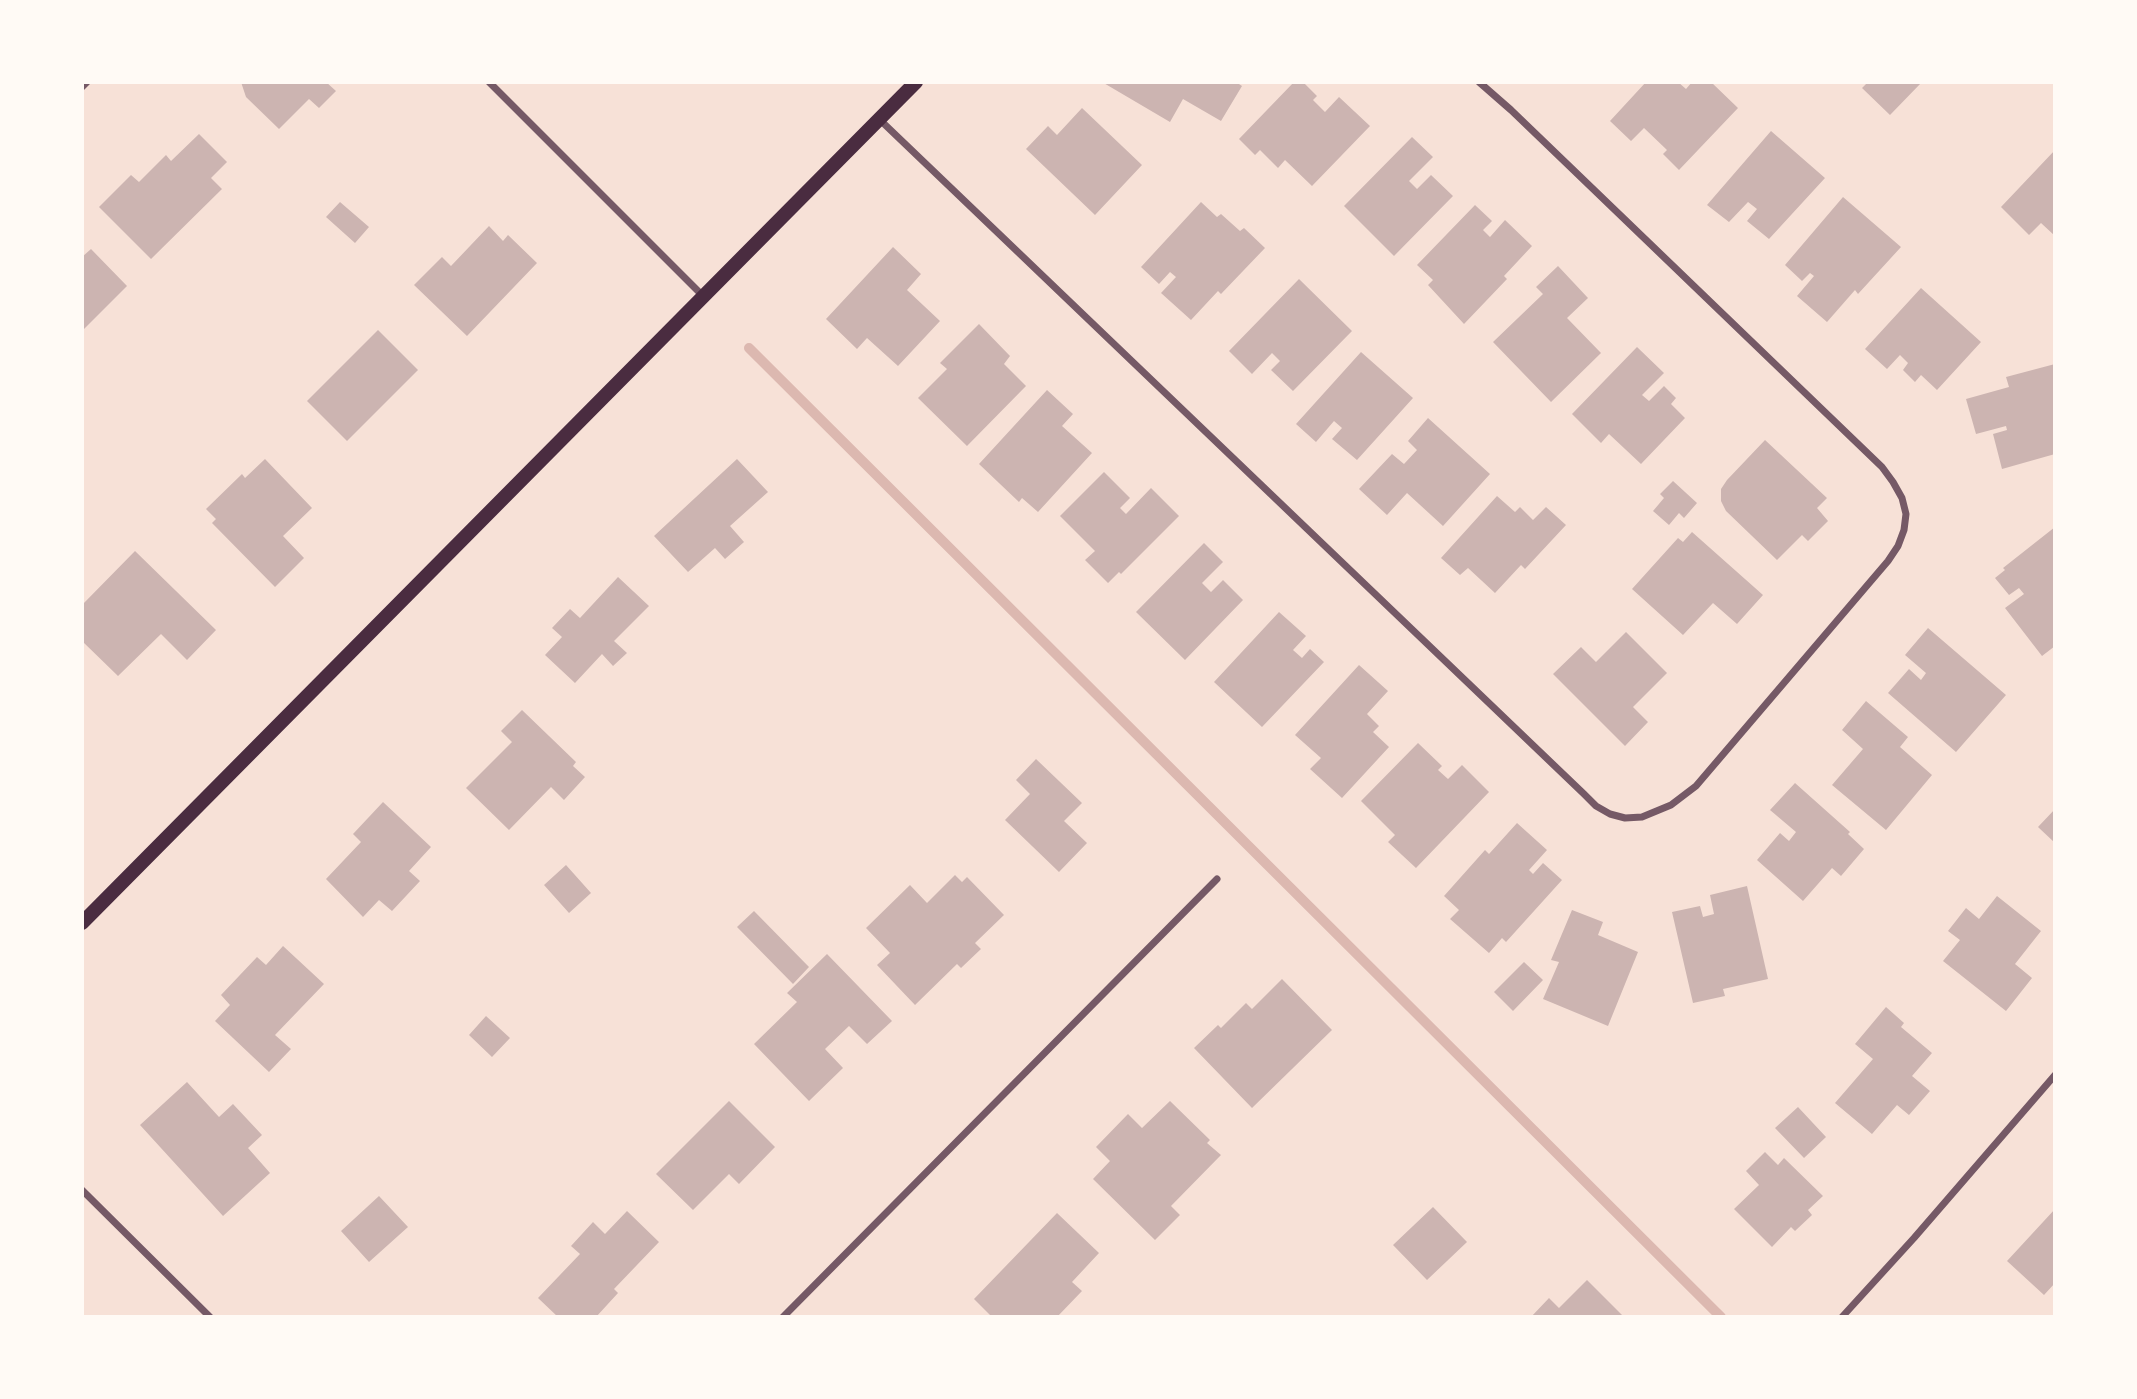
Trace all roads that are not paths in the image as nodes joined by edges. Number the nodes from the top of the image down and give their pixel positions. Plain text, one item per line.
1 (87, 82) edge
2 (489, 82) edge
3 (916, 82) edge
4 (1479, 82) edge
5 (82, 87) edge
6 (879, 119) junction
7 (705, 297) junction
8 (1217, 879) dead end
9 (82, 923) edge
10 (2055, 1075) edge
11 (82, 1190) edge
12 (210, 1317) edge
13 (783, 1317) edge
14 (1842, 1317) edge

1 - 5 street
2 - 7 street
3 - 6 main road
4 - 6 street
6 - 7 main road
7 - 9 main road
8 - 13 street
10 - 14 street
11 - 12 street

